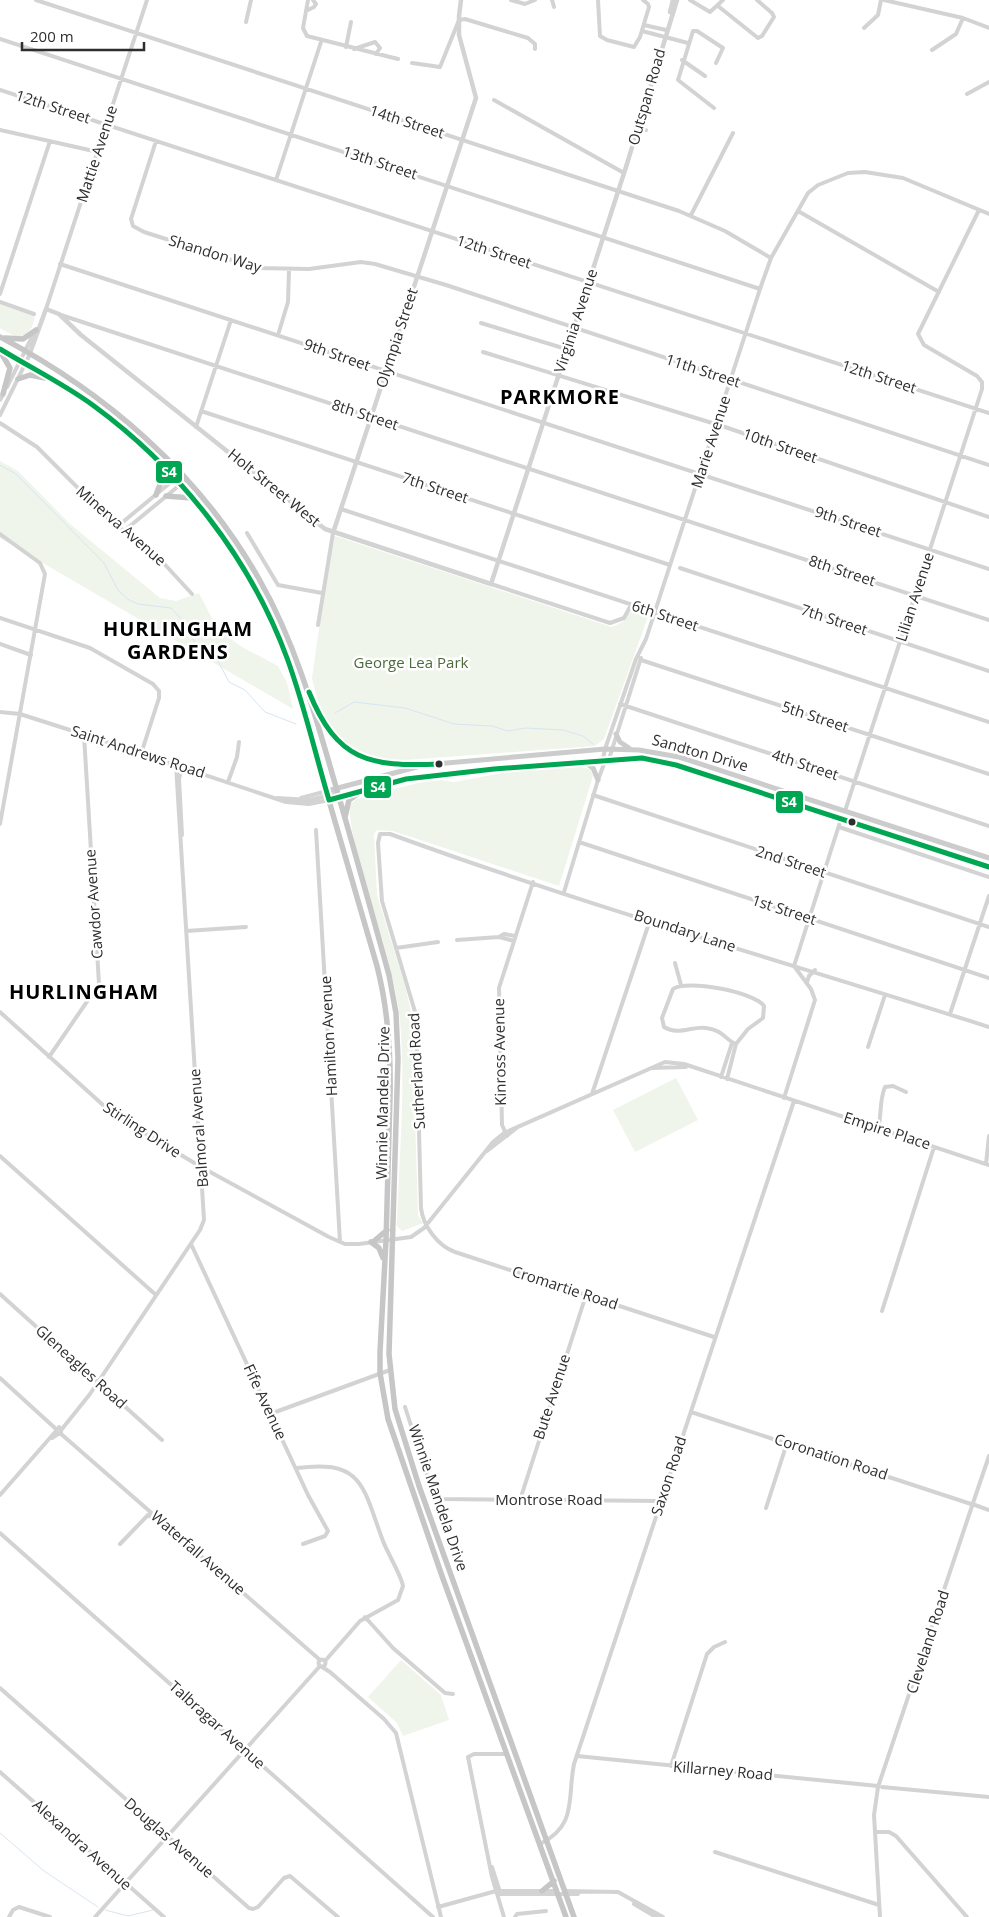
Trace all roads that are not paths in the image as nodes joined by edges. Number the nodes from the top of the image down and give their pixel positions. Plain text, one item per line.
1 (36, 0) edge
2 (147, 0) edge
3 (251, 0) edge
4 (308, 0) edge
5 (313, 0) edge
6 (461, 0) edge
7 (511, 0) edge
8 (535, 0) edge
9 (552, 0) edge
10 (598, 0) edge
11 (643, 0) edge
12 (675, 0) edge
13 (690, 0) edge
14 (723, 0) edge
15 (757, 0) edge
16 (882, 0) edge
17 (718, 6) junction
18 (554, 7) dead end
19 (306, 11) junction
20 (963, 18) junction
21 (459, 20) junction
22 (246, 22) dead end
23 (351, 22) dead end
24 (644, 25) junction
25 (864, 28) dead end
26 (989, 28) edge
27 (666, 30) junction
28 (642, 31) junction
29 (136, 33) junction
30 (664, 37) junction
31 (0, 39) edge
32 (321, 42) junction
33 (688, 42) junction
34 (346, 47) junction
35 (354, 49) junction
36 (535, 49) dead end
37 (932, 50) dead end
38 (376, 54) junction
39 (398, 60) dead end
40 (682, 60) junction
41 (412, 63) dead end
42 (716, 63) dead end
43 (705, 76) dead end
44 (122, 79) junction
45 (989, 82) edge
46 (306, 88) junction
47 (0, 90) edge
48 (967, 94) dead end
49 (494, 100) dead end
50 (714, 108) dead end
51 (106, 124) junction
52 (1, 130) edge
53 (646, 130) dead end
54 (636, 132) junction
55 (733, 133) dead end
56 (291, 134) junction
57 (0, 138) edge
58 (462, 140) junction
59 (50, 141) junction
60 (156, 141) junction
61 (98, 152) junction
62 (624, 173) junction
63 (276, 180) junction
64 (447, 186) junction
65 (618, 191) junction
66 (979, 210) junction
67 (798, 211) junction
68 (989, 214) edge
69 (691, 215) junction
70 (432, 232) junction
71 (603, 237) junction
72 (772, 258) junction
73 (60, 264) junction
74 (289, 270) junction
75 (417, 276) junction
76 (589, 282) junction
77 (760, 289) junction
78 (939, 292) junction
79 (0, 294) edge
80 (0, 302) edge
81 (46, 309) junction
82 (34, 314) dead end
83 (59, 314) junction
84 (231, 320) junction
85 (482, 323) dead end
86 (573, 328) junction
87 (36, 330) junction
88 (746, 334) junction
89 (278, 335) junction
90 (0, 337) edge
91 (566, 349) junction
92 (0, 350) edge
93 (28, 352) junction
94 (483, 352) dead end
95 (23, 363) junction
96 (215, 365) junction
97 (387, 372) junction
98 (558, 376) junction
99 (18, 379) junction
100 (731, 380) junction
101 (70, 390) junction
102 (1, 397) edge
103 (976, 409) junction
104 (200, 412) junction
105 (989, 413) edge
106 (0, 415) edge
107 (372, 417) junction
108 (542, 422) junction
109 (0, 423) edge
110 (716, 425) junction
111 (196, 427) junction
112 (960, 456) junction
113 (155, 458) junction
114 (356, 463) junction
115 (989, 465) edge
116 (527, 468) junction
117 (182, 473) junction
118 (700, 473) junction
119 (187, 479) junction
120 (178, 482) junction
121 (156, 495) junction
122 (166, 496) junction
123 (191, 498) junction
124 (945, 502) junction
125 (341, 510) junction
126 (512, 514) junction
127 (989, 517) edge
128 (685, 519) junction
129 (118, 526) junction
130 (124, 531) junction
131 (247, 533) dead end
132 (333, 533) junction
133 (0, 534) edge
134 (930, 549) junction
135 (498, 560) junction
136 (670, 565) junction
137 (680, 568) dead end
138 (989, 569) edge
139 (491, 584) junction
140 (322, 593) junction
141 (192, 594) dead end
142 (914, 596) junction
143 (631, 605) junction
144 (654, 611) junction
145 (0, 618) edge
146 (989, 620) edge
147 (318, 625) dead end
148 (36, 630) junction
149 (900, 642) junction
150 (0, 644) edge
151 (641, 654) junction
152 (31, 655) junction
153 (641, 660) junction
154 (989, 671) edge
155 (884, 688) junction
156 (620, 704) junction
157 (626, 705) junction
158 (0, 712) edge
159 (315, 712) junction
160 (20, 714) junction
161 (989, 722) edge
162 (616, 734) junction
163 (870, 734) junction
164 (84, 735) junction
165 (239, 742) dead end
166 (605, 749) junction
167 (612, 749) junction
168 (632, 749) junction
169 (140, 754) junction
170 (609, 759) junction
171 (582, 761) junction
172 (603, 762) junction
173 (176, 765) junction
174 (424, 765) junction
175 (182, 767) junction
176 (989, 774) edge
177 (598, 780) junction
178 (855, 781) junction
179 (228, 782) junction
180 (365, 789) junction
181 (338, 793) junction
182 (328, 795) junction
183 (593, 795) junction
184 (275, 798) junction
185 (180, 805) junction
186 (846, 811) junction
187 (841, 819) junction
188 (345, 820) junction
189 (0, 824) edge
190 (989, 826) edge
191 (839, 827) junction
192 (316, 830) dead end
193 (382, 834) joint
194 (579, 842) junction
195 (989, 858) edge
196 (989, 867) edge
197 (824, 873) junction
198 (989, 877) edge
199 (533, 882) junction
200 (564, 892) junction
201 (989, 896) edge
202 (809, 918) junction
203 (650, 920) junction
204 (980, 924) junction
205 (246, 927) dead end
206 (989, 927) edge
207 (186, 931) junction
208 (515, 936) junction
209 (499, 937) junction
210 (457, 940) dead end
211 (514, 941) junction
212 (438, 942) dead end
213 (396, 948) junction
214 (675, 963) dead end
215 (794, 966) junction
216 (815, 970) junction
217 (965, 970) junction
218 (989, 978) edge
219 (807, 982) junction
220 (681, 985) junction
221 (885, 995) junction
222 (0, 1012) edge
223 (950, 1014) junction
224 (989, 1026) edge
225 (734, 1044) junction
226 (868, 1047) dead end
227 (49, 1057) junction
228 (722, 1077) junction
229 (727, 1079) junction
230 (906, 1092) dead end
231 (592, 1094) junction
232 (784, 1098) junction
233 (794, 1101) junction
234 (878, 1129) junction
235 (506, 1135) junction
236 (989, 1136) edge
237 (934, 1146) junction
238 (0, 1156) edge
239 (988, 1164) edge
240 (200, 1167) junction
241 (427, 1224) junction
242 (387, 1230) junction
243 (394, 1240) junction
244 (386, 1241) junction
245 (340, 1242) junction
246 (372, 1242) junction
247 (191, 1244) junction
248 (385, 1265) junction
249 (0, 1294) edge
250 (586, 1294) junction
251 (156, 1295) junction
252 (882, 1311) dead end
253 (714, 1337) junction
254 (390, 1370) junction
255 (380, 1373) junction
256 (0, 1378) edge
257 (99, 1382) junction
258 (405, 1407) dead end
259 (691, 1412) junction
260 (270, 1414) junction
261 (59, 1430) junction
262 (162, 1440) dead end
263 (787, 1443) junction
264 (989, 1456) edge
265 (297, 1468) junction
266 (0, 1495) edge
267 (520, 1500) junction
268 (661, 1502) junction
269 (973, 1504) junction
270 (766, 1508) dead end
271 (989, 1510) edge
272 (167, 1527) junction
273 (0, 1533) edge
274 (120, 1544) dead end
275 (303, 1544) dead end
276 (366, 1617) junction
277 (725, 1642) dead end
278 (321, 1663) junction
279 (0, 1688) edge
280 (453, 1694) dead end
281 (244, 1750) junction
282 (508, 1754) junction
283 (576, 1756) junction
284 (671, 1766) junction
285 (0, 1772) edge
286 (880, 1786) junction
287 (989, 1796) edge
288 (875, 1832) junction
289 (168, 1837) junction
290 (548, 1840) junction
291 (540, 1844) junction
292 (714, 1852) dead end
293 (554, 1881) junction
294 (126, 1883) junction
295 (542, 1891) junction
296 (558, 1893) junction
297 (566, 1893) junction
298 (497, 1894) junction
299 (879, 1905) junction
300 (438, 1907) junction
301 (546, 1911) dead end
302 (10, 1917) edge
303 (50, 1917) edge
304 (96, 1917) edge
305 (164, 1917) edge
306 (338, 1917) edge
307 (433, 1917) edge
308 (441, 1917) edge
309 (504, 1917) edge
310 (515, 1917) edge
311 (566, 1917) edge
312 (574, 1917) edge
313 (656, 1917) edge
314 (663, 1917) edge
315 (880, 1917) edge
316 (967, 1917) edge

1 - 29 street, 14th Street
2 - 29 street, Mattie Avenue
3 - 22 street
4 - 19 street
5 - 19 street
6 - 21 street, Olympia Street
7 - 8 street
9 - 18 street
10 - 28 street
11 - 24 street
12 - 27 street, Outspan Road
13 - 17 street
14 - 17 street
15 - 17 street
16 - 20 street
16 - 25 street
19 - 32 street
20 - 26 street
20 - 37 street
21 - 36 street
21 - 41 street
21 - 58 street, Olympia Street
23 - 34 street
24 - 27 street
24 - 28 street
27 - 30 street, Outspan Road
28 - 30 street
29 - 44 street, Mattie Avenue
29 - 46 street, 14th Street
30 - 33 street
30 - 54 street, Outspan Road
31 - 44 street, 13th Street
32 - 34 street
32 - 46 street
33 - 40 street
33 - 42 street
34 - 35 street
35 - 38 street
35 - 38 street
38 - 39 street
40 - 43 street
40 - 50 street
44 - 51 street, Mattie Avenue
44 - 56 street, 13th Street
45 - 48 street
46 - 56 street
46 - 58 street, 14th Street
47 - 51 street, 12th Street
49 - 62 street
51 - 60 street, 12th Street
51 - 61 street, Mattie Avenue
52 - 57 street
52 - 59 street
53 - 54 street
54 - 62 street, Outspan Road
55 - 69 street
56 - 63 street
56 - 64 street, 13th Street
58 - 64 street, Olympia Street
58 - 65 street, 14th Street
59 - 61 street
59 - 79 street
60 - 63 street, 12th Street
60 - 74 street, Shandon Way
61 - 73 street, Mattie Avenue
62 - 65 street, Virginia Avenue
63 - 70 street, 12th Street
64 - 70 street, Olympia Street
64 - 71 street, 13th Street
65 - 69 street, 14th Street
65 - 71 street, Virginia Avenue
66 - 67 street, Marie Avenue
66 - 68 street
66 - 78 street
67 - 72 street, Marie Avenue
67 - 78 street
69 - 72 street, 14th Street
70 - 75 street, Olympia Street
70 - 76 street, 12th Street
71 - 76 street, Virginia Avenue
71 - 77 street, 13th Street
72 - 77 street, Marie Avenue
73 - 81 street, Mattie Avenue
73 - 84 street, 9th Street
74 - 75 street, Shandon Way
74 - 89 street
75 - 86 street, 11th Street
75 - 97 street, Olympia Street
76 - 86 street, Virginia Avenue
76 - 88 street, 12th Street
77 - 88 street, Marie Avenue
78 - 103 street, Lilian Avenue
80 - 82 street
81 - 83 street, 8th Street
81 - 87 street, Mattie Avenue
81 - 93 street, Mattie Avenue
83 - 96 street, 8th Street
83 - 111 street, Holt Street West
84 - 89 street, 9th Street
84 - 96 street
85 - 91 street
86 - 91 street, Virginia Avenue
86 - 100 street, 11th Street
87 - 90 main road
87 - 93 street, Mattie Avenue
88 - 100 street, Marie Avenue
88 - 103 street, 12th Street
89 - 97 street, 9th Street
90 - 93 main road, Winnie Mandela Drive
91 - 98 street, Virginia Avenue
92 - 95 main road, Winnie Mandela Drive
92 - 102 main road
93 - 95 street, Mattie Avenue
93 - 117 main road, Winnie Mandela Drive
94 - 98 street, 10th Street
95 - 99 street, Mattie Avenue
95 - 101 main road, Winnie Mandela Drive
95 - 102 street, Mattie Avenue
96 - 104 street
96 - 107 street, 8th Street
97 - 107 street, Olympia Street
97 - 108 street, 9th Street
98 - 108 street, Virginia Avenue
98 - 110 street, 10th Street
99 - 101 main road
99 - 106 street, Mattie Avenue
100 - 110 street, Marie Avenue
100 - 112 street, 11th Street
101 - 113 main road, Winnie Mandela Drive
103 - 105 street, 12th Street
103 - 112 street, Lilian Avenue
104 - 111 street
104 - 114 street, 7th Street
107 - 114 street, Olympia Street
107 - 116 street, 8th Street
108 - 116 street, Virginia Avenue
108 - 118 street, 9th Street
109 - 129 street, Minerva Avenue
110 - 118 street, Marie Avenue
110 - 124 street, 10th Street
111 - 132 street, Holt Street West
112 - 115 street, 11th Street
112 - 124 street, Lilian Avenue
113 - 120 main road, Winnie Mandela Drive
113 - 121 main road
114 - 125 street, Olympia Street
114 - 126 street, 7th Street
116 - 126 street, Virginia Avenue
116 - 128 street, 8th Street
117 - 119 main road, Winnie Mandela Drive
117 - 120 street
118 - 128 street, Marie Avenue
118 - 134 street, 9th Street
119 - 120 street
119 - 159 main road, Winnie Mandela Drive
120 - 121 street
120 - 122 street
120 - 123 main road, Winnie Mandela Drive
121 - 129 street
122 - 123 main road
122 - 130 street
123 - 182 main road, Winnie Mandela Drive
124 - 127 street, 10th Street
124 - 134 street, Lilian Avenue
125 - 132 street, Olympia Street
125 - 135 street, 6th Street
126 - 135 street, Virginia Avenue
126 - 136 street, 7th Street
128 - 136 street, Marie Avenue
128 - 142 street, 8th Street
129 - 130 street, Minerva Avenue
130 - 141 street, Minerva Avenue
131 - 140 street
132 - 139 street, Holt Street West
132 - 140 street, Olympia Street
133 - 148 street
134 - 138 street, 9th Street
134 - 142 street, Lilian Avenue
135 - 139 street, Virginia Avenue
135 - 143 street, 6th Street
136 - 144 street, Marie Avenue
137 - 149 street, 7th Street
139 - 143 street, Holt Street West
140 - 147 street, Olympia Street
142 - 146 street, 8th Street
142 - 149 street, Lilian Avenue
143 - 144 street, 6th Street
144 - 151 street, Marie Avenue
144 - 155 street, 6th Street
145 - 148 street
148 - 152 street
148 - 169 street
149 - 154 street, 7th Street
149 - 155 street, Lilian Avenue
150 - 152 street
151 - 153 street, Marie Avenue
151 - 156 street, Marie Avenue
152 - 160 street
153 - 157 street, Marie Avenue
153 - 163 street, 5th Street
155 - 161 street, 6th Street
155 - 163 street, Lilian Avenue
156 - 157 street, 4th Street
156 - 166 street, Marie Avenue
157 - 162 street, Marie Avenue
157 - 178 street, 4th Street
158 - 160 street, Saint Andrews Road
159 - 174 main road
159 - 181 main road, Winnie Mandela Drive
160 - 164 street, Saint Andrews Road
160 - 189 street
162 - 167 street, Marie Avenue
162 - 168 main road
163 - 176 street, 5th Street
163 - 178 street, Lilian Avenue
164 - 169 street, Saint Andrews Road
164 - 227 street, Cawdor Avenue
165 - 179 street
166 - 167 main road, Sandton Drive
166 - 172 street, Marie Avenue
166 - 174 main road, Sandton Drive
167 - 168 main road, Sandton Drive
167 - 170 street, Marie Avenue
168 - 186 main road, Sandton Drive
169 - 173 street, Saint Andrews Road
170 - 172 main road, Sandton Drive
170 - 187 main road, Sandton Drive
171 - 172 main road, Sandton Drive
171 - 177 main road
171 - 180 main road, Sandton Drive
172 - 177 street
173 - 175 street, Saint Andrews Road
173 - 185 street, Balmoral Avenue
174 - 181 main road, Sandton Drive
175 - 179 street, Saint Andrews Road
175 - 185 street, Balmoral Avenue
177 - 183 street
178 - 186 street, Lilian Avenue
178 - 190 street, 4th Street
179 - 184 street, Saint Andrews Road
180 - 181 main road, Sandton Drive
180 - 188 main road
181 - 182 main road
181 - 182 main road
181 - 188 main road, Winnie Mandela Drive
182 - 184 street, Saint Andrews Road
182 - 184 street, Saint Andrews Road
182 - 242 main road, Winnie Mandela Drive
183 - 194 street
183 - 197 street, 2nd Street
185 - 207 street, Balmoral Avenue
186 - 195 main road, Sandton Drive
187 - 191 street
187 - 196 main road, Sandton Drive
188 - 243 main road, Winnie Mandela Drive
191 - 197 street
191 - 198 street
192 - 245 street, Hamilton Avenue
193 - 199 street, Boundary Lane
193 - 213 street, Sutherland Road
194 - 200 street
194 - 202 street, 1st Street
197 - 202 street
197 - 204 street, 2nd Street
199 - 200 street, Boundary Lane
199 - 208 street, Kinross Avenue
200 - 203 street, Boundary Lane
201 - 204 street
202 - 215 street
202 - 217 street, 1st Street
203 - 215 street, Boundary Lane
203 - 231 street
204 - 206 street, 2nd Street
204 - 217 street
205 - 207 street
207 - 240 street, Balmoral Avenue
208 - 209 street
208 - 211 street, Kinross Avenue
209 - 210 street
209 - 211 street
211 - 235 street, Kinross Avenue
212 - 213 street
213 - 241 street, Sutherland Road
214 - 220 street
215 - 216 street, Boundary Lane
215 - 219 street
216 - 219 street
216 - 221 street, Boundary Lane
217 - 218 street, 1st Street
217 - 223 street
219 - 232 street
220 - 225 street
220 - 225 street
221 - 223 street, Boundary Lane
221 - 226 street
222 - 227 street, Stirling Drive
223 - 224 street, Boundary Lane
225 - 228 street
225 - 229 street
227 - 240 street, Stirling Drive
228 - 229 street, Empire Place
228 - 231 street, Empire Place
229 - 232 street, Empire Place
230 - 234 street
231 - 235 street, Empire Place
232 - 233 street, Empire Place
233 - 234 street, Empire Place
233 - 253 street, Saxon Road
234 - 237 street, Empire Place
235 - 241 street, Stirling Drive
236 - 239 street
237 - 239 street, Empire Place
237 - 252 street
238 - 251 street
240 - 245 street, Stirling Drive
240 - 247 street, Balmoral Avenue
241 - 243 street, Stirling Drive
241 - 250 street, Cromartie Road
242 - 244 main road, Winnie Mandela Drive
242 - 246 main road
243 - 244 street, Stirling Drive
243 - 254 main road, Winnie Mandela Drive
244 - 246 street, Stirling Drive
244 - 248 main road, Winnie Mandela Drive
245 - 246 street, Stirling Drive
246 - 248 main road
247 - 251 street, Balmoral Avenue
247 - 260 street, Fife Avenue
248 - 255 main road, Winnie Mandela Drive
249 - 257 street, Gleneagles Road
250 - 253 street, Cromartie Road
250 - 267 street, Bute Avenue
251 - 257 street, Balmoral Avenue
253 - 259 street, Saxon Road
254 - 255 street
254 - 290 main road, Winnie Mandela Drive
255 - 260 street
255 - 282 main road, Winnie Mandela Drive
256 - 261 street, Waterfall Avenue
257 - 261 street, Balmoral Avenue
257 - 262 street, Gleneagles Road
258 - 267 street, Montrose Road
259 - 263 street, Coronation Road
259 - 268 street, Saxon Road
260 - 265 street, Fife Avenue
261 - 266 street
261 - 272 street, Waterfall Avenue
263 - 269 street, Coronation Road
263 - 270 street
264 - 269 street, Cleveland Road
265 - 275 street, Fife Avenue
265 - 276 street
267 - 268 street, Montrose Road
268 - 283 street, Saxon Road
269 - 271 street, Coronation Road
269 - 286 street, Cleveland Road
272 - 274 street
272 - 278 street, Waterfall Avenue
273 - 281 street, Talbragar Avenue
276 - 278 street
276 - 280 street
277 - 284 street
278 - 281 street
278 - 300 street, Waterfall Avenue
279 - 289 street, Douglas Avenue
281 - 289 street
281 - 307 street, Talbragar Avenue
282 - 291 main road, Winnie Mandela Drive
282 - 298 street
283 - 284 street, Killarney Road
283 - 290 street, Saxon Road
284 - 286 street, Killarney Road
285 - 294 street, Alexandra Avenue
286 - 287 street, Killarney Road
286 - 288 street, Cleveland Road
288 - 299 street
288 - 316 street
289 - 294 street
289 - 306 street, Douglas Avenue
290 - 291 street, Saxon Road
290 - 297 main road, Winnie Mandela Drive
291 - 293 main road, Winnie Mandela Drive
292 - 299 street
293 - 295 main road
293 - 296 main road, Winnie Mandela Drive
294 - 304 street
294 - 305 street, Alexandra Avenue
295 - 296 street
295 - 298 street
296 - 297 street
296 - 298 street
296 - 311 main road, Winnie Mandela Drive
297 - 312 main road, Winnie Mandela Drive
297 - 313 street
297 - 314 street
298 - 300 street
298 - 309 street
299 - 315 street
300 - 308 street, Waterfall Avenue
301 - 310 street
302 - 303 street

